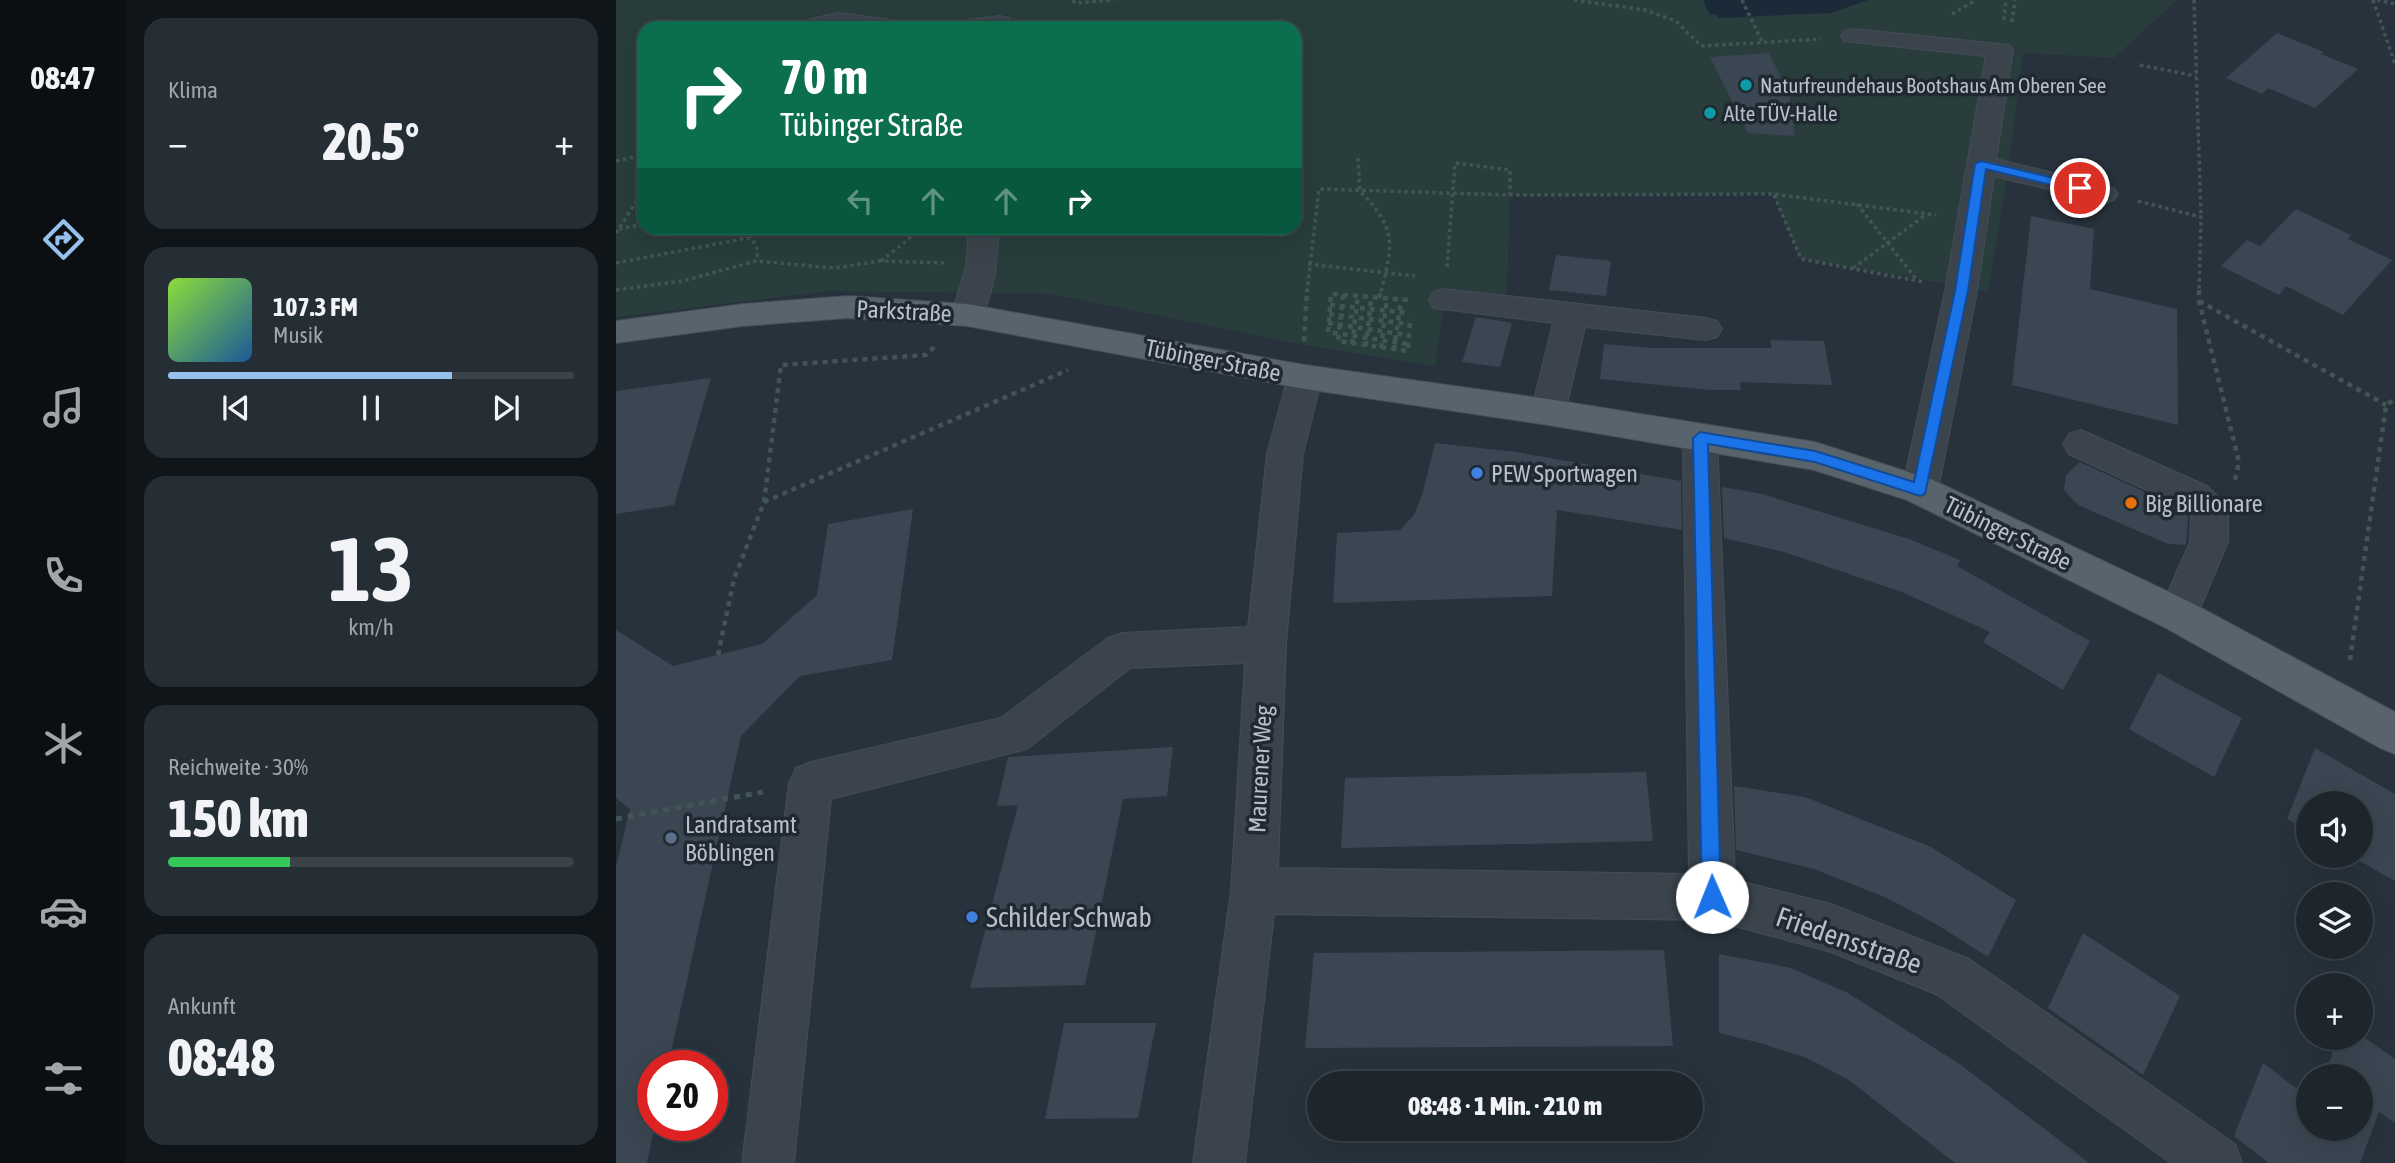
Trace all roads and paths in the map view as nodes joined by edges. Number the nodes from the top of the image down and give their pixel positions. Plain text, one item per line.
1 (1073, 0) edge
2 (1114, 0) edge
3 (1574, 0) edge
4 (1742, 0) edge
5 (2194, 0) edge
6 (2375, 0) edge
7 (2395, 4) edge
8 (999, 17) edge
9 (982, 21) edge
10 (1853, 36) joint
11 (1763, 44) junction
12 (2395, 64) edge
13 (2140, 65) dead end
14 (2196, 76) junction
15 (637, 156) edge
16 (1358, 158) dead end
17 (616, 160) edge
18 (1981, 164) junction
19 (1360, 191) junction
20 (1452, 192) junction
21 (1773, 194) junction
22 (2104, 194) joint
23 (1510, 195) junction
24 (637, 201) edge
25 (1856, 204) junction
26 (1928, 213) junction
27 (2201, 217) junction
28 (1971, 222) junction
29 (637, 226) edge
30 (617, 231) edge
31 (911, 235) edge
32 (983, 235) edge
33 (753, 237) joint
34 (1886, 243) junction
35 (757, 261) junction
36 (880, 261) junction
37 (616, 263) edge
38 (1308, 264) junction
39 (981, 268) junction
40 (1853, 268) junction
41 (1385, 275) junction
42 (1918, 281) junction
43 (616, 289) edge
44 (1961, 291) junction
45 (1435, 293) junction
46 (1343, 295) junction
47 (1358, 296) junction
48 (1371, 298) junction
49 (1379, 298) junction
50 (1387, 299) junction
51 (1401, 300) junction
52 (2199, 301) junction
53 (1330, 305) junction
54 (1342, 306) junction
55 (1356, 308) junction
56 (1370, 309) junction
57 (1385, 311) junction
58 (1399, 312) junction
59 (1572, 313) junction
60 (1329, 314) junction
61 (967, 315) junction
62 (1341, 316) junction
63 (1355, 317) junction
64 (1368, 319) junction
65 (1384, 321) junction
66 (1328, 323) junction
67 (1398, 323) junction
68 (1408, 324) junction
69 (1340, 325) junction
70 (1354, 327) junction
71 (1368, 329) junction
72 (1706, 329) dead end
73 (1382, 331) junction
74 (616, 332) edge
75 (1397, 333) junction
76 (1339, 334) junction
77 (1408, 335) junction
78 (1353, 336) junction
79 (1096, 337) junction
80 (1367, 338) junction
81 (1382, 340) junction
82 (1395, 342) junction
83 (1352, 344) junction
84 (1407, 344) junction
85 (1366, 346) junction
86 (1381, 348) junction
87 (1394, 349) junction
88 (616, 353) edge
89 (926, 355) dead end
90 (1305, 377) junction
91 (2395, 399) edge
92 (2386, 405) junction
93 (1548, 412) junction
94 (1700, 438) junction
95 (2081, 444) dead end
96 (2233, 488) dead end
97 (1920, 490) junction
98 (764, 502) junction
99 (2178, 615) junction
100 (1266, 644) junction
101 (718, 655) dead end
102 (2343, 705) junction
103 (2395, 734) edge
104 (811, 783) junction
105 (616, 819) edge
106 (1254, 891) junction
107 (1712, 897) junction
108 (768, 1163) edge
109 (1219, 1163) edge
110 (2216, 1163) edge

1 - 2 path
3 - 11 path
4 - 11 path
5 - 14 path
6 - 7 path
6 - 12 path
8 - 9 street
10 - 11 path
10 - 18 street
13 - 14 path
14 - 27 path
15 - 17 path
16 - 19 path
18 - 22 street
18 - 28 street
19 - 20 path
19 - 38 path
19 - 41 path
20 - 23 path
20 - 23 path
20 - 45 path
21 - 23 path
21 - 25 path
21 - 40 path
22 - 27 path
24 - 30 path
25 - 26 path
25 - 34 path
26 - 28 path
26 - 34 path
27 - 52 path
28 - 44 street
29 - 30 path
31 - 36 path
32 - 39 street
33 - 35 path
33 - 37 path
34 - 40 path
34 - 42 path
35 - 36 path
35 - 43 path
36 - 39 path
38 - 41 path
38 - 90 path
39 - 61 street
40 - 42 path
41 - 45 path
41 - 49 path
42 - 44 path
44 - 97 street
45 - 51 path
45 - 59 street
46 - 47 path
46 - 53 path
46 - 54 path
47 - 48 path
47 - 55 path
48 - 49 path
48 - 56 path
49 - 50 path
50 - 51 path
50 - 57 path
51 - 58 path
52 - 92 path
52 - 96 path
53 - 54 path
53 - 60 path
54 - 55 path
54 - 62 path
55 - 56 path
55 - 63 path
56 - 57 path
56 - 64 path
57 - 58 path
57 - 65 path
58 - 67 path
58 - 68 path
59 - 72 street
59 - 93 street
60 - 62 path
60 - 66 path
61 - 74 main road, Parkstraße
61 - 79 main road, Tübinger Straße
61 - 88 main road, Parkstraße
62 - 63 path
62 - 69 path
63 - 64 path
63 - 70 path
64 - 65 path
64 - 71 path
65 - 67 path
65 - 73 path
66 - 69 path
66 - 76 path
67 - 68 path
67 - 75 path
68 - 77 path
69 - 70 path
69 - 76 path
70 - 71 path
70 - 78 path
71 - 73 path
71 - 80 path
73 - 75 path
73 - 81 path
75 - 77 path
75 - 82 path
76 - 78 path
76 - 83 path
77 - 84 path
78 - 80 path
78 - 83 path
79 - 90 main road, Tübinger Straße
79 - 98 path
80 - 81 path
80 - 85 path
81 - 82 path
81 - 86 path
82 - 84 path
82 - 87 path
83 - 85 path
84 - 87 path
85 - 86 path
86 - 87 path
89 - 98 path
90 - 93 main road, Tübinger Straße
90 - 100 street, Maurener Weg
91 - 92 path
92 - 102 path
93 - 94 main road, Tübinger Straße
94 - 97 main road, Tübinger Straße
94 - 107 street
95 - 99 street
97 - 99 main road, Tübinger Straße
98 - 101 path
99 - 102 main road, Tübinger Straße
100 - 104 street
100 - 106 street, Maurener Weg
102 - 103 main road, Tübinger Straße
104 - 105 path
104 - 108 street
106 - 107 street, Friedensstraße
106 - 109 street, Maurener Weg
107 - 110 street, Friedensstraße

